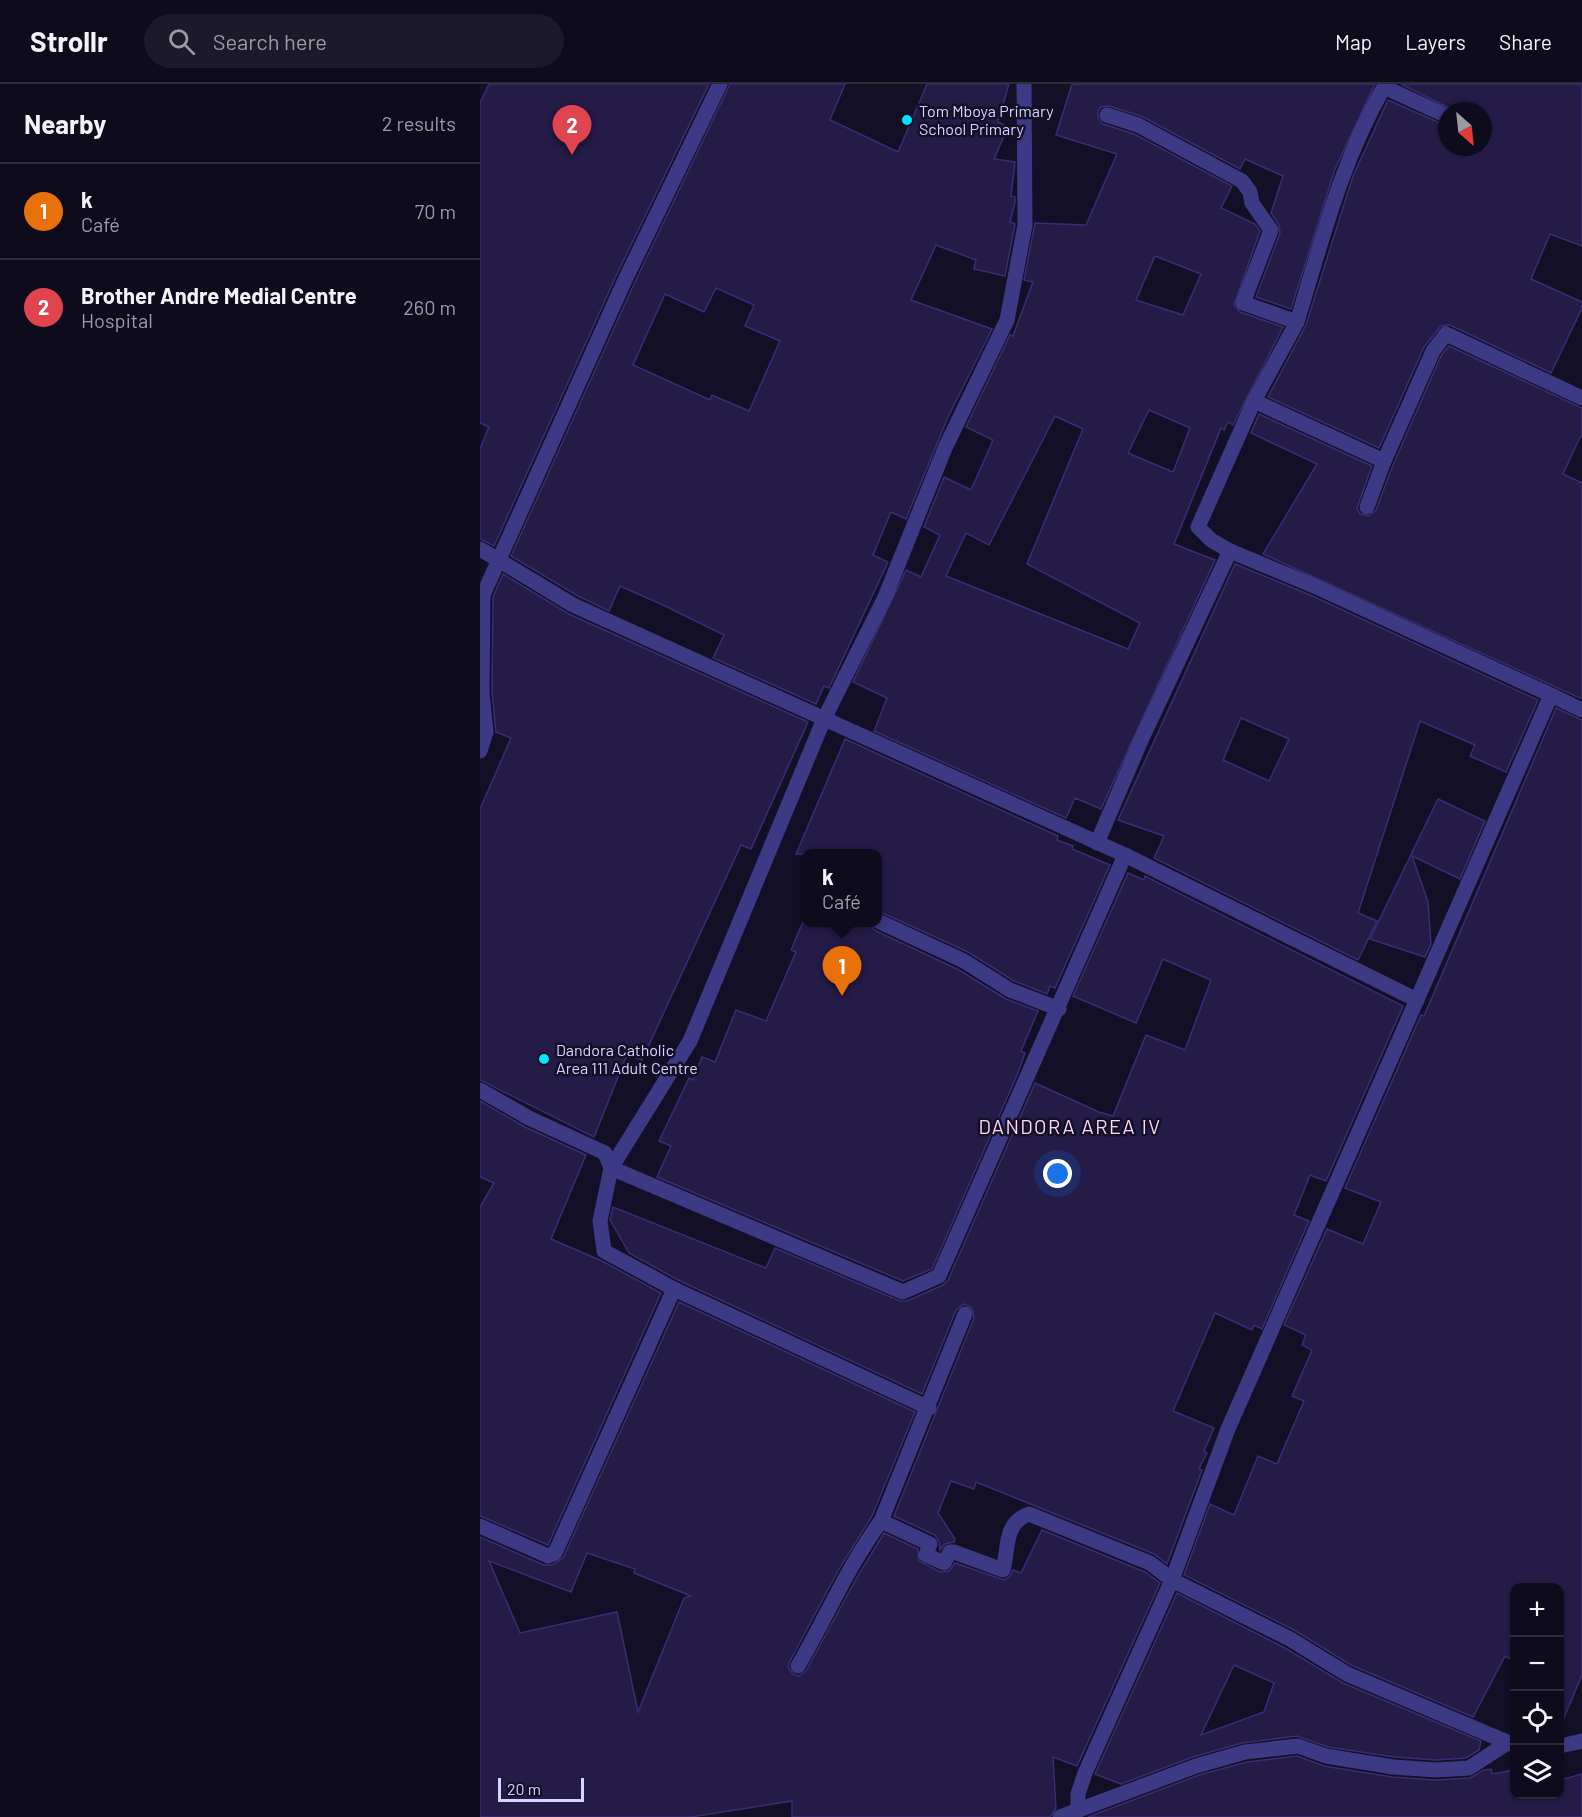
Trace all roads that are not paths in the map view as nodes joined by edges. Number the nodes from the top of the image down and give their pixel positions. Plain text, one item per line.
1 (720, 84) edge
2 (1024, 84) edge
3 (1438, 112) edge
4 (1107, 115) dead end
5 (1297, 322) junction
6 (1582, 398) edge
7 (1254, 401) junction
8 (1384, 461) junction
9 (1367, 507) dead end
10 (480, 549) edge
11 (1230, 551) junction
12 (499, 558) junction
13 (1551, 695) junction
14 (1582, 710) edge
15 (824, 718) junction
16 (483, 730) edge
17 (480, 751) edge
18 (1097, 843) junction
19 (1125, 855) junction
20 (882, 923) edge
21 (1417, 1000) junction
22 (1059, 1009) junction
23 (480, 1090) edge
24 (611, 1168) junction
25 (674, 1289) junction
26 (964, 1314) dead end
27 (929, 1408) junction
28 (881, 1521) junction
29 (480, 1526) edge
30 (1172, 1580) junction
31 (798, 1666) dead end
32 (1582, 1741) edge
33 (1510, 1743) edge
34 (1510, 1745) edge
35 (1564, 1745) edge
36 (1078, 1811) junction
37 (1060, 1817) edge

1 - 12 street
2 - 15 street
3 - 5 street
4 - 5 street
5 - 7 street
6 - 8 street
7 - 8 street
7 - 11 street
8 - 9 street
10 - 12 street
11 - 13 street
11 - 18 street
12 - 15 street
12 - 16 street
13 - 14 street
13 - 21 street
15 - 18 street
15 - 24 street
16 - 17 street
18 - 19 street
19 - 21 street
19 - 22 street
20 - 22 street
21 - 30 street
22 - 24 street
23 - 24 street
24 - 25 street
25 - 27 street
25 - 29 street
26 - 27 street
27 - 28 street
28 - 30 street
28 - 31 street
30 - 33 street
30 - 36 street
32 - 35 street
34 - 36 street
36 - 37 street

